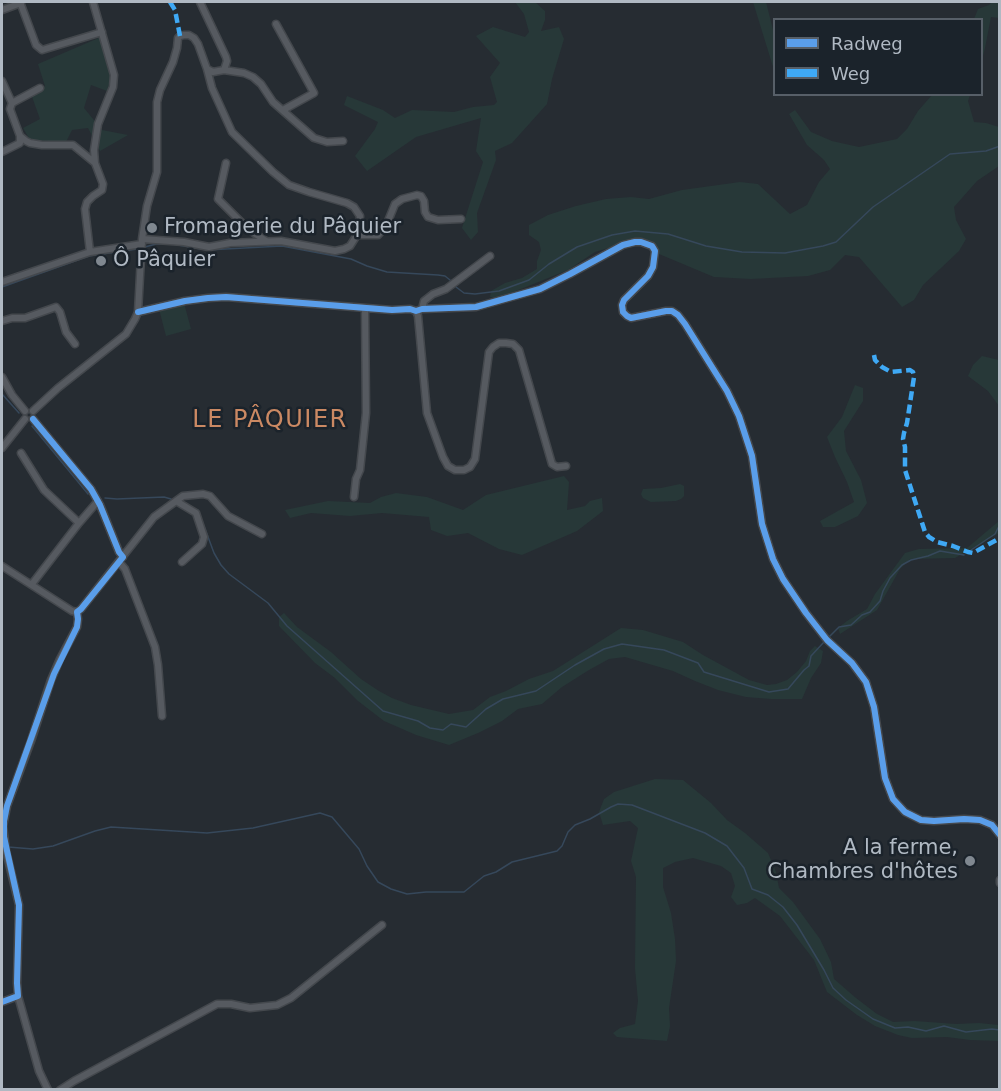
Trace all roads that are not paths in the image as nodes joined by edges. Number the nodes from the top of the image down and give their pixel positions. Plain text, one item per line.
1 (21, 2) edge
2 (93, 2) edge
3 (200, 2) edge
4 (2, 10) edge
5 (276, 24) dead end
6 (102, 32) junction
7 (207, 69) junction
8 (224, 70) junction
9 (2, 81) edge
10 (39, 88) dead end
11 (12, 103) junction
12 (283, 110) junction
13 (21, 136) junction
14 (343, 141) dead end
15 (2, 152) edge
16 (95, 163) junction
17 (226, 163) dead end
18 (461, 219) dead end
19 (357, 235) junction
20 (142, 241) junction
21 (267, 241) junction
22 (90, 252) junction
23 (490, 256) dead end
24 (2, 282) edge
25 (365, 308) junction
26 (419, 310) junction
27 (138, 312) junction
28 (2, 321) edge
29 (75, 344) dead end
30 (2, 377) edge
31 (25, 411) junction
32 (33, 411) junction
33 (29, 419) junction
34 (2, 448) edge
35 (21, 453) dead end
36 (566, 466) dead end
37 (354, 497) dead end
38 (98, 501) junction
39 (176, 501) junction
40 (79, 523) junction
41 (262, 534) dead end
42 (121, 560) junction
43 (182, 562) dead end
44 (2, 566) edge
45 (32, 584) junction
46 (77, 612) junction
47 (162, 716) dead end
48 (999, 835) edge
49 (382, 925) dead end
50 (18, 996) junction
51 (2, 1002) edge
52 (48, 1089) edge
53 (60, 1089) edge

1 - 4 street
1 - 6 street
2 - 6 street
3 - 8 street
5 - 12 street
6 - 16 street
7 - 8 street
7 - 19 street
7 - 20 street
8 - 12 street
9 - 11 street
10 - 11 street
11 - 13 street
12 - 14 street
13 - 15 street
13 - 16 street
16 - 22 street
17 - 21 street
18 - 19 street
19 - 21 street
20 - 21 street
20 - 22 street
20 - 27 street
22 - 24 street
23 - 26 street
25 - 26 street
25 - 27 street
25 - 37 street
26 - 36 street
26 - 48 street
27 - 32 street
28 - 29 street
30 - 31 street
31 - 32 street
31 - 33 street
32 - 33 street
33 - 34 street
33 - 38 street
35 - 40 street
38 - 40 street
38 - 42 street
39 - 41 street
39 - 42 street
39 - 43 street
40 - 45 street
42 - 46 street
42 - 47 street
44 - 45 street
45 - 46 street
46 - 50 street
49 - 53 street
50 - 51 street
50 - 52 street

